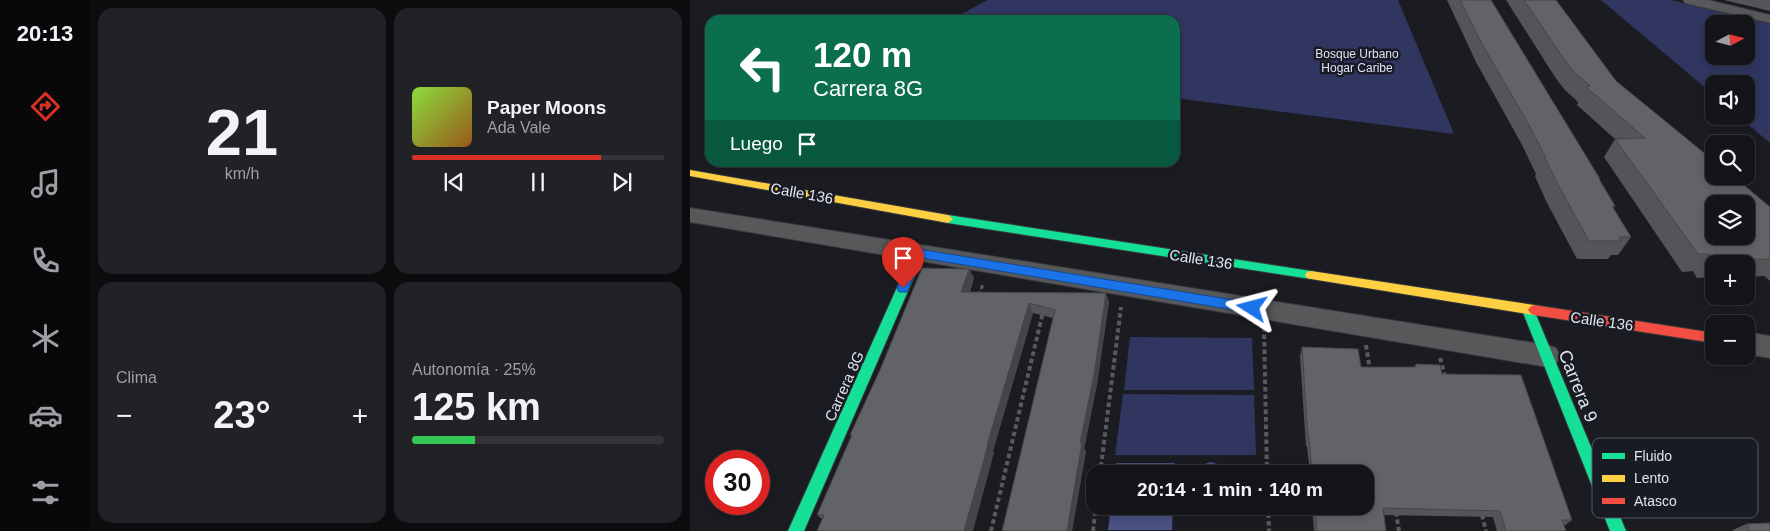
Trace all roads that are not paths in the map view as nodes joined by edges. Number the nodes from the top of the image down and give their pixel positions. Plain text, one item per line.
1 (1690, 0) edge
2 (1770, 19) edge
3 (690, 173) edge
4 (690, 216) edge
5 (918, 254) junction
6 (1528, 310) junction
7 (1705, 337) edge
8 (1755, 344) edge
9 (1770, 346) edge
10 (1547, 356) junction
11 (1592, 467) edge
12 (1613, 518) edge
13 (796, 531) edge
14 (1618, 531) edge

1 - 2 street
3 - 6 street, Calle 136
4 - 5 street
5 - 10 street
5 - 13 street, Carrera 8G
6 - 7 street, Calle 136
6 - 10 street, Carrera 9
8 - 9 street
10 - 11 street, Carrera 9
12 - 14 street, Carrera 9

